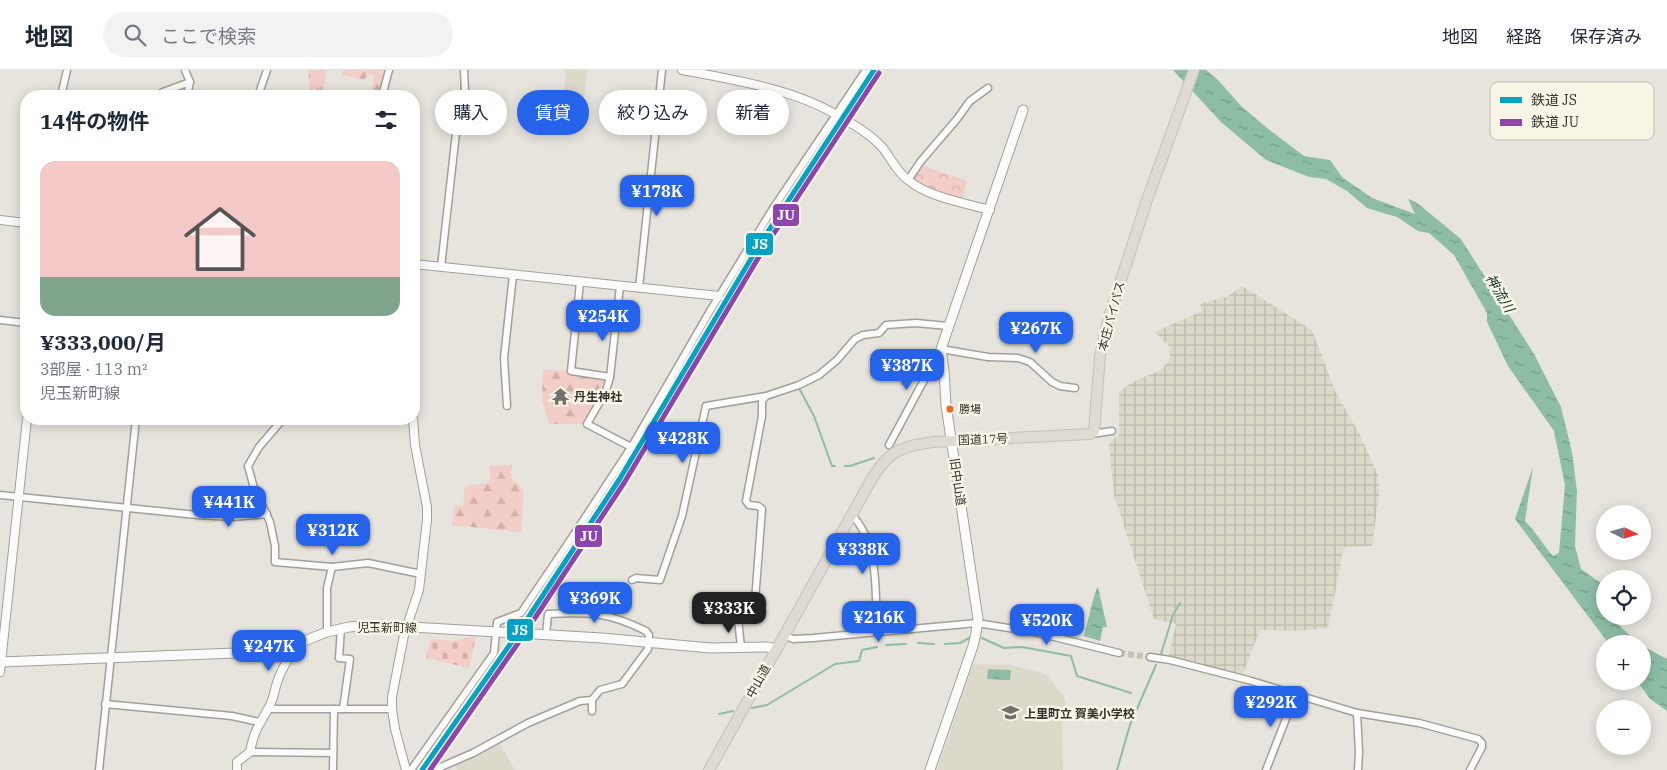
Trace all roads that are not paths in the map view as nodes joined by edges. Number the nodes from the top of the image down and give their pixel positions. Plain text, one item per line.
1 (67, 70) edge
2 (185, 70) edge
3 (267, 70) edge
4 (389, 70) edge
5 (464, 70) edge
6 (662, 70) edge
7 (682, 70) edge
8 (866, 70) edge
9 (1194, 70) edge
10 (190, 82) junction
11 (988, 88) dead end
12 (62, 90) edge
13 (168, 90) edge
14 (188, 90) edge
15 (260, 90) edge
16 (384, 90) edge
17 (1023, 110) dead end
18 (837, 115) junction
19 (908, 180) junction
20 (990, 210) junction
21 (0, 220) edge
22 (20, 222) edge
23 (420, 265) edge
24 (441, 267) junction
25 (513, 275) junction
26 (580, 282) junction
27 (620, 286) junction
28 (639, 288) junction
29 (719, 296) junction
30 (0, 320) edge
31 (20, 322) edge
32 (948, 326) junction
33 (941, 349) junction
34 (943, 364) junction
35 (610, 377) junction
36 (1075, 388) dead end
37 (766, 396) junction
38 (507, 406) dead end
39 (26, 425) edge
40 (135, 425) edge
41 (278, 425) edge
42 (413, 425) edge
43 (1112, 431) dead end
44 (1090, 434) junction
45 (952, 441) junction
46 (889, 446) dead end
47 (631, 447) junction
48 (882, 463) joint
49 (0, 495) edge
50 (19, 497) junction
51 (127, 507) junction
52 (267, 514) junction
53 (852, 515) junction
54 (332, 567) junction
55 (421, 574) junction
56 (632, 580) dead end
57 (977, 623) junction
58 (406, 626) junction
59 (341, 628) junction
60 (327, 632) junction
61 (496, 632) junction
62 (877, 633) junction
63 (546, 635) junction
64 (784, 636) junction
65 (649, 642) junction
66 (294, 645) junction
67 (741, 647) junction
68 (776, 649) junction
69 (1119, 653) tunnel mouth
70 (1150, 657) tunnel mouth
71 (111, 658) junction
72 (0, 662) edge
73 (0, 672) edge
74 (1296, 693) junction
75 (592, 700) junction
76 (105, 704) junction
77 (268, 709) junction
78 (334, 709) junction
79 (343, 709) junction
80 (392, 709) junction
81 (592, 711) dead end
82 (1357, 713) junction
83 (260, 722) junction
84 (250, 752) junction
85 (333, 753) junction
86 (99, 770) edge
87 (237, 770) edge
88 (333, 770) edge
89 (406, 770) edge
90 (412, 770) edge
91 (434, 770) edge
92 (709, 770) edge
93 (930, 770) edge
94 (1267, 770) edge
95 (1358, 770) edge
96 (1470, 770) edge

1 - 12 street
2 - 10 street
3 - 15 street
4 - 16 street
5 - 24 street
6 - 28 street
7 - 18 street
8 - 18 street
9 - 44 highway, 本庄バイパス
10 - 13 street
10 - 14 street
11 - 19 street
17 - 20 main road, 旧中山道
18 - 19 street
18 - 29 street
19 - 20 street
20 - 32 main road, 旧中山道
21 - 22 street
23 - 24 street
24 - 25 street
25 - 26 street
25 - 38 street
26 - 27 street
26 - 35 street
27 - 28 street
27 - 35 street
28 - 29 street
29 - 47 street
30 - 31 street
32 - 33 main road, 旧中山道
32 - 37 street
33 - 34 main road, 旧中山道
33 - 36 street
34 - 45 main road, 旧中山道
34 - 46 street
35 - 47 street
37 - 56 street
37 - 67 street
39 - 50 street
40 - 51 street
41 - 52 street
42 - 55 street
43 - 44 street
44 - 45 highway, 国道17号
45 - 48 highway, 国道17号
45 - 57 main road, 旧中山道
47 - 61 street
48 - 53 highway, 中山道
49 - 50 street
50 - 51 street
50 - 72 street
51 - 52 street
51 - 71 street
52 - 54 street
53 - 62 street
53 - 64 highway, 中山道
54 - 55 street
54 - 60 street
55 - 58 street
57 - 62 street
57 - 69 street
57 - 93 main road, 旧中山道
58 - 59 main road, 児玉新町線
58 - 61 main road, 児玉新町線
58 - 80 street
59 - 60 main road, 児玉新町線
59 - 79 street
60 - 66 main road, 児玉新町線
61 - 63 main road, 児玉新町線
61 - 90 street
62 - 64 street
63 - 65 main road, 児玉新町線
63 - 65 street
64 - 68 highway, 中山道
65 - 67 main road, 児玉新町線
65 - 75 street
66 - 71 main road, 児玉新町線
66 - 77 street
67 - 68 main road, 児玉新町線
68 - 92 highway, 中山道
70 - 74 street
71 - 72 main road, 児玉新町線
71 - 76 street
72 - 73 street
74 - 82 street
74 - 94 street
75 - 81 street
75 - 91 street
76 - 83 street
76 - 86 street
77 - 78 street
77 - 83 street
78 - 79 street
78 - 85 street
79 - 80 street
80 - 89 street
82 - 95 street
82 - 96 street
83 - 84 street
84 - 85 street
84 - 87 street
85 - 88 street

